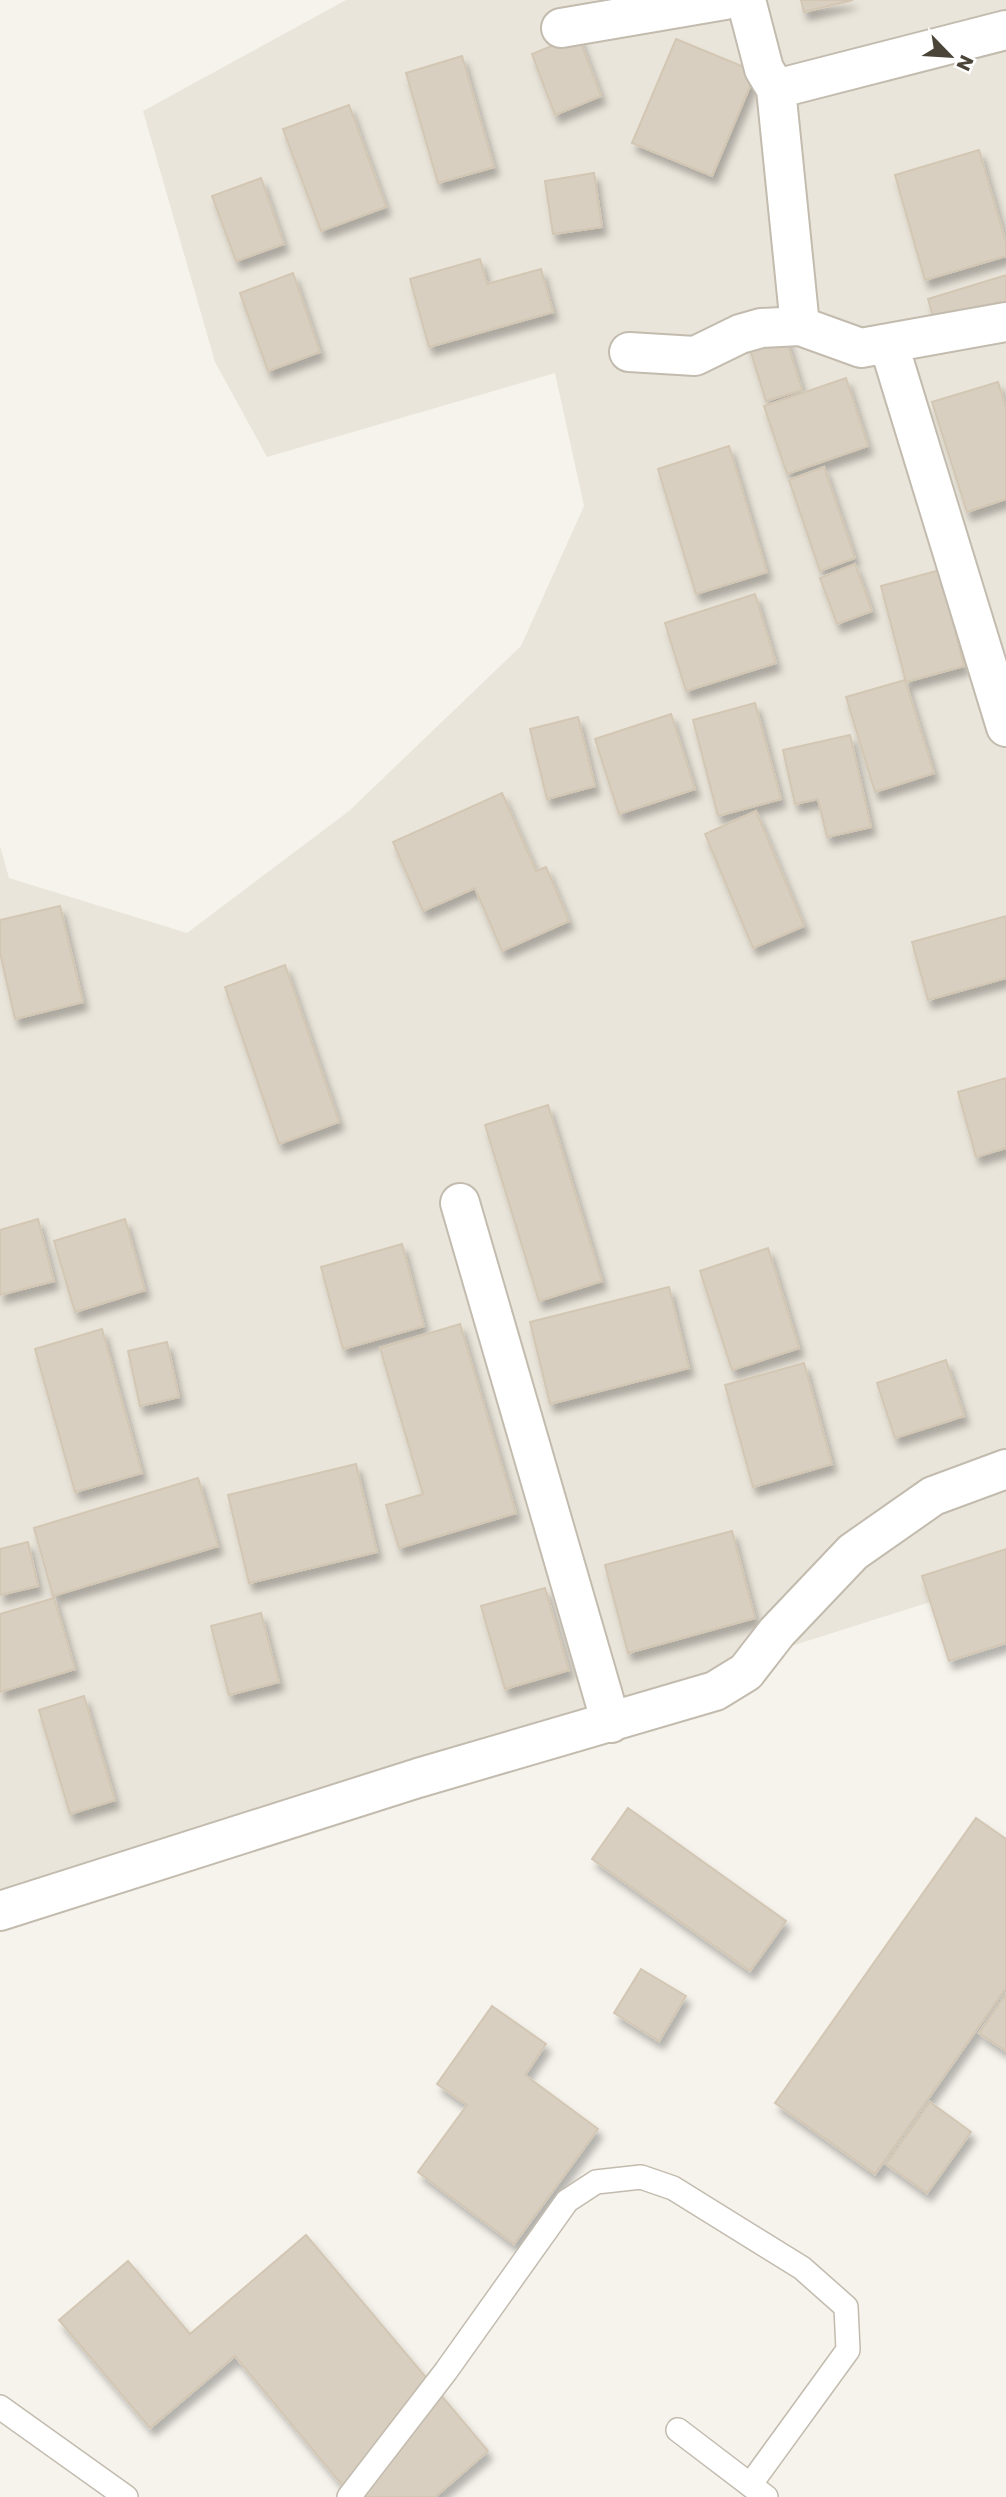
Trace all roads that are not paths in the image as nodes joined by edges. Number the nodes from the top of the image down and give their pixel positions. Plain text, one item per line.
1 (725, 0) edge
2 (746, 0) edge
3 (561, 27) dead end
4 (1004, 39) edge
5 (776, 89) junction
6 (1006, 322) edge
7 (800, 326) junction
8 (890, 345) junction
9 (629, 352) dead end
10 (1006, 727) edge
11 (460, 1203) dead end
12 (1006, 1469) edge
13 (611, 1723) junction
14 (0, 1911) edge
15 (0, 2407) edge
16 (678, 2430) dead end
17 (758, 2491) edge
18 (126, 2497) edge
19 (349, 2497) edge

1 - 3 street
2 - 5 street
4 - 5 street
5 - 7 street
6 - 8 street
7 - 8 street
7 - 9 street
8 - 10 street
11 - 13 street
12 - 13 street
13 - 14 street
15 - 18 lane
16 - 17 lane
17 - 19 lane

